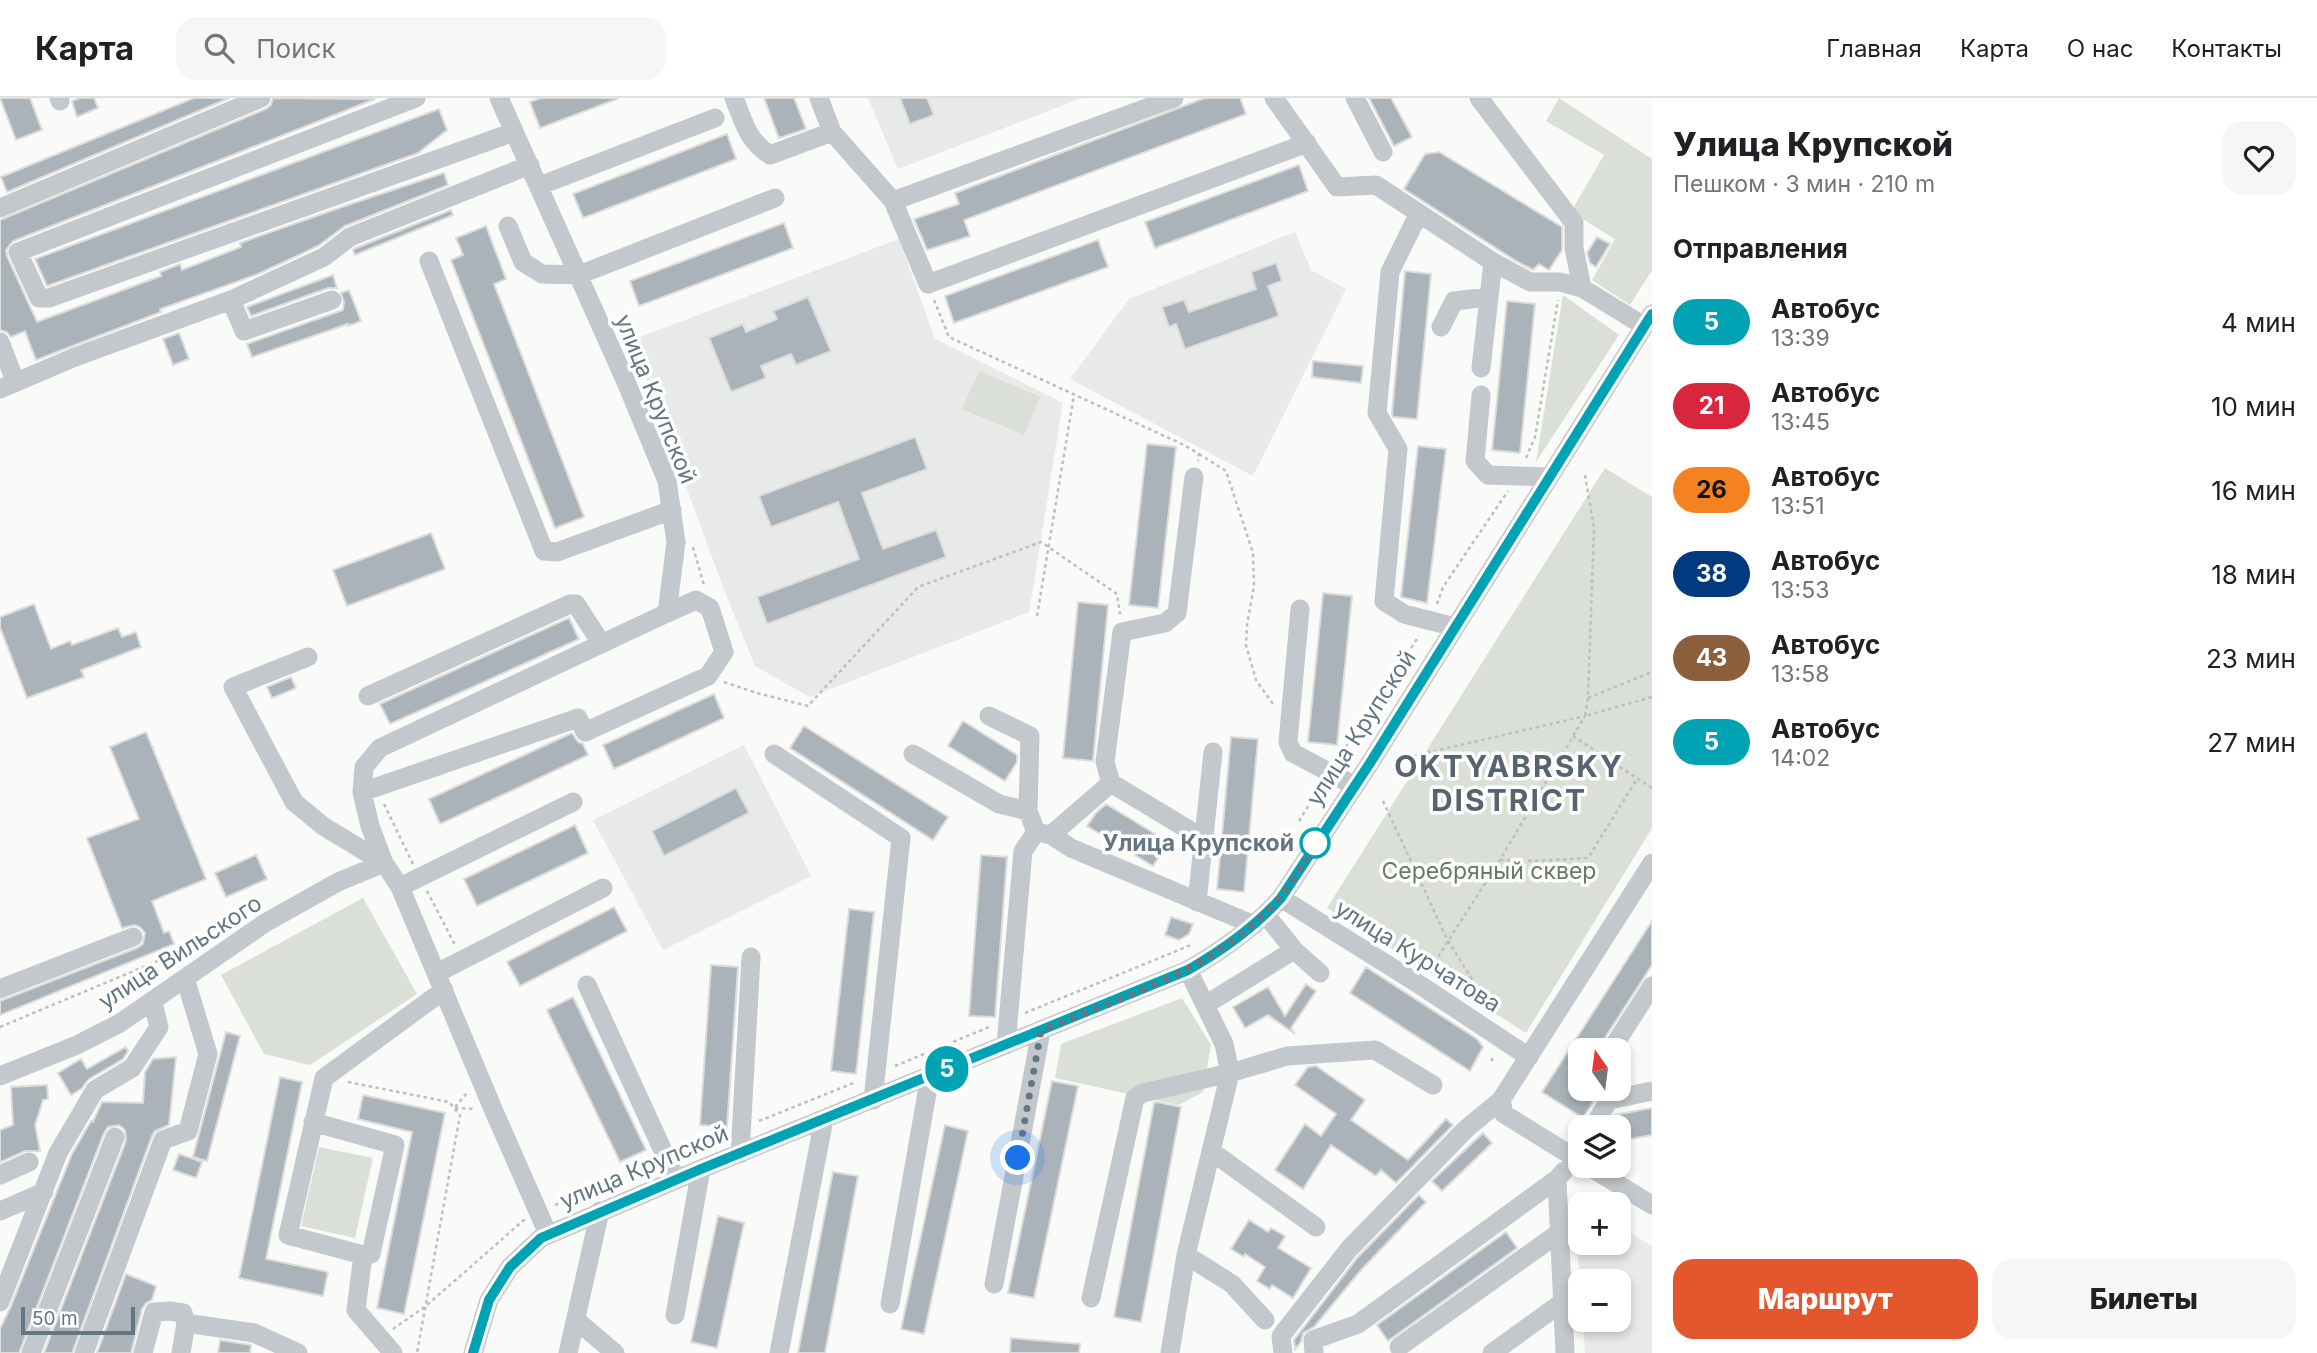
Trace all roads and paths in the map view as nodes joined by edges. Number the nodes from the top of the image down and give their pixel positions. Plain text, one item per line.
1 (261, 98) edge
2 (416, 98) edge
3 (734, 98) edge
4 (820, 98) edge
5 (1174, 98) edge
6 (1274, 98) edge
7 (1354, 98) edge
8 (502, 99) edge
9 (1479, 99) edge
10 (715, 118) dead end
11 (514, 132) junction
12 (832, 132) junction
13 (1307, 143) junction
14 (1383, 152) dead end
15 (530, 165) junction
16 (539, 186) junction
17 (775, 198) dead end
18 (893, 201) junction
19 (0, 208) edge
20 (1419, 212) junction
21 (508, 226) dead end
22 (429, 261) dead end
23 (1493, 262) junction
24 (579, 275) junction
25 (1560, 282) junction
26 (928, 284) junction
27 (1582, 288) junction
28 (1488, 296) junction
29 (231, 300) junction
30 (332, 300) dead end
31 (1648, 320) edge
32 (1441, 327) dead end
33 (0, 342) edge
34 (1480, 368) dead end
35 (8, 385) edge
36 (1074, 394) junction
37 (1481, 395) dead end
38 (1199, 454) junction
39 (1586, 475) dead end
40 (1518, 476) junction
41 (1195, 477) joint
42 (1548, 477) junction
43 (672, 510) junction
44 (1047, 547) junction
45 (1300, 610) dead end
46 (667, 613) junction
47 (1037, 616) dead end
48 (1432, 621) junction
49 (1455, 626) junction
50 (1122, 632) junction
51 (601, 643) junction
52 (308, 657) dead end
53 (1652, 672) edge
54 (708, 676) junction
55 (368, 696) dead end
56 (1652, 697) edge
57 (1588, 698) junction
58 (1275, 706) dead end
59 (989, 716) dead end
60 (1585, 716) junction
61 (1573, 736) junction
62 (1213, 752) dead end
63 (774, 754) dead end
64 (913, 754) dead end
65 (1413, 757) dead end
66 (1329, 773) junction
67 (1637, 779) junction
68 (1111, 783) junction
69 (1355, 786) junction
70 (1652, 788) edge
71 (362, 792) junction
72 (1383, 801) dead end
73 (573, 802) dead end
74 (1028, 811) junction
75 (391, 817) dead end
76 (1299, 821) dead end
77 (370, 826) junction
78 (1044, 834) junction
79 (1204, 839) junction
80 (1500, 860) junction
81 (384, 863) junction
82 (1652, 863) edge
83 (400, 887) junction
84 (603, 888) dead end
85 (1281, 898) junction
86 (1197, 902) junction
87 (1260, 920) junction
88 (133, 937) dead end
89 (210, 939) dead end
90 (1448, 941) junction
91 (1294, 950) junction
92 (751, 957) dead end
93 (1188, 970) junction
94 (1320, 973) dead end
95 (185, 978) junction
96 (441, 982) junction
97 (587, 985) dead end
98 (1420, 985) junction
99 (1652, 986) edge
100 (0, 989) edge
101 (153, 1003) junction
102 (1205, 1005) junction
103 (1495, 1015) dead end
104 (0, 1027) edge
105 (1041, 1031) junction
106 (1620, 1038) edge
107 (1505, 1041) junction
108 (1006, 1045) junction
109 (1528, 1057) junction
110 (1491, 1061) dead end
111 (1230, 1073) junction
112 (0, 1076) edge
113 (930, 1076) junction
114 (324, 1077) junction
115 (1433, 1085) dead end
116 (1652, 1091) edge
117 (1631, 1092) edge
118 (873, 1100) junction
119 (1501, 1100) junction
120 (824, 1119) junction
121 (313, 1122) junction
122 (115, 1137) dead end
123 (1211, 1151) junction
124 (1568, 1151) edge
125 (740, 1153) junction
126 (29, 1162) dead end
127 (701, 1169) junction
128 (1568, 1170) edge
129 (0, 1175) edge
130 (1611, 1178) edge
131 (677, 1179) junction
132 (1558, 1179) junction
133 (44, 1192) junction
134 (1652, 1205) edge
135 (600, 1211) junction
136 (0, 1212) edge
137 (527, 1217) dead end
138 (1316, 1227) dead end
139 (1560, 1232) junction
140 (548, 1234) junction
141 (23, 1246) junction
142 (363, 1255) junction
143 (1186, 1255) junction
144 (0, 1256) edge
145 (994, 1284) dead end
146 (1091, 1298) dead end
147 (1564, 1301) junction
148 (0, 1302) edge
149 (890, 1304) dead end
150 (426, 1306) junction
151 (675, 1315) dead end
152 (576, 1320) junction
153 (1265, 1320) dead end
154 (186, 1323) junction
155 (387, 1345) edge
156 (1399, 1347) dead end
157 (31, 1353) edge
158 (84, 1353) edge
159 (143, 1353) edge
160 (181, 1353) edge
161 (298, 1353) edge
162 (417, 1353) edge
163 (473, 1353) edge
164 (568, 1353) edge
165 (615, 1353) edge
166 (779, 1353) edge
167 (1171, 1353) edge
168 (1283, 1353) edge
169 (1314, 1353) edge
170 (1492, 1353) edge
171 (1564, 1353) edge

1 - 19 street
2 - 11 street
3 - 12 street
4 - 12 street
5 - 18 street
6 - 13 street
7 - 14 street
8 - 11 street, улица Крупской
9 - 27 street
10 - 16 street
11 - 15 street, улица Крупской
12 - 18 street
13 - 20 street
13 - 26 street
15 - 16 street, улица Крупской
15 - 29 street
16 - 24 street, улица Крупской
17 - 24 street
18 - 26 street
20 - 23 street
20 - 48 street
21 - 24 street
22 - 43 street
23 - 25 street
23 - 28 street
24 - 43 street, улица Крупской
25 - 27 street
25 - 40 path
26 - 36 path
27 - 31 street
28 - 32 street
28 - 34 street
29 - 30 street
29 - 35 street
31 - 42 street, улица Крупской
33 - 35 street
36 - 38 path
36 - 44 path
37 - 40 street
38 - 41 path
38 - 58 path
39 - 57 path
40 - 42 street
40 - 48 path
41 - 50 street
42 - 49 street, улица Крупской
43 - 46 street, улица Крупской
44 - 47 path
44 - 50 path
44 - 54 path
45 - 66 street
46 - 51 street, улица Крупской
46 - 54 street
48 - 49 street
48 - 66 path
49 - 69 street, улица Крупской
50 - 68 street
51 - 55 street
51 - 71 street, улица Крупской
52 - 81 street
53 - 57 path
54 - 71 street
56 - 60 path
57 - 60 path
59 - 74 street
60 - 61 path
60 - 65 path
61 - 67 path
61 - 80 path
62 - 79 street
63 - 118 street
64 - 74 street
66 - 69 street
66 - 76 path
67 - 70 path
67 - 80 path
68 - 78 street
68 - 79 street
69 - 85 street, улица Крупской
71 - 77 street, улица Крупской
72 - 90 path
73 - 83 street
74 - 78 street
75 - 77 path
77 - 81 street, улица Крупской
78 - 86 street
78 - 108 street
79 - 86 street
80 - 90 path
81 - 83 street, улица Крупской
81 - 95 street, улица Вильского
82 - 109 street
83 - 96 street, улица Крупской
84 - 96 street
85 - 87 street, улица Крупской
85 - 98 street, улица Курчатова
86 - 87 street
87 - 91 street
87 - 93 street, улица Крупской
88 - 100 street
89 - 104 path
90 - 98 path
90 - 103 path
91 - 94 street
91 - 102 street
92 - 125 street
93 - 102 street
93 - 105 street, улица Крупской
95 - 101 street, улица Вильского
95 - 158 street
96 - 114 street
96 - 140 street, улица Крупской
97 - 131 street
98 - 107 street, улица Курчатова
99 - 106 street
101 - 112 street, улица Вильского
101 - 133 street
102 - 111 street
105 - 108 street, улица Крупской
105 - 145 street
107 - 109 street, улица Курчатова
107 - 110 path
108 - 113 street, улица Крупской
109 - 119 street
111 - 115 street
111 - 123 street
111 - 146 street
113 - 118 street, улица Крупской
113 - 149 street
114 - 121 street
114 - 150 path
116 - 117 street
118 - 120 street, улица Крупской
119 - 124 street
119 - 168 street
120 - 125 street, улица Крупской
120 - 166 street
121 - 142 street
121 - 142 street
122 - 157 street
123 - 138 street
123 - 143 street
125 - 127 street, улица Крупской
126 - 129 street
127 - 131 street, улица Крупской
127 - 151 street
128 - 132 street
130 - 134 street
131 - 135 street, улица Крупской
132 - 139 street
132 - 169 street
133 - 136 street
133 - 141 street
135 - 140 street, улица Крупской
135 - 152 street
137 - 150 path
139 - 147 street
139 - 156 street
140 - 163 street
141 - 144 street
141 - 148 street
142 - 155 street
143 - 153 street
143 - 167 street
147 - 170 street
147 - 171 street
150 - 155 path
150 - 162 path
152 - 164 street
152 - 165 street
154 - 159 street
154 - 160 street
154 - 161 street

